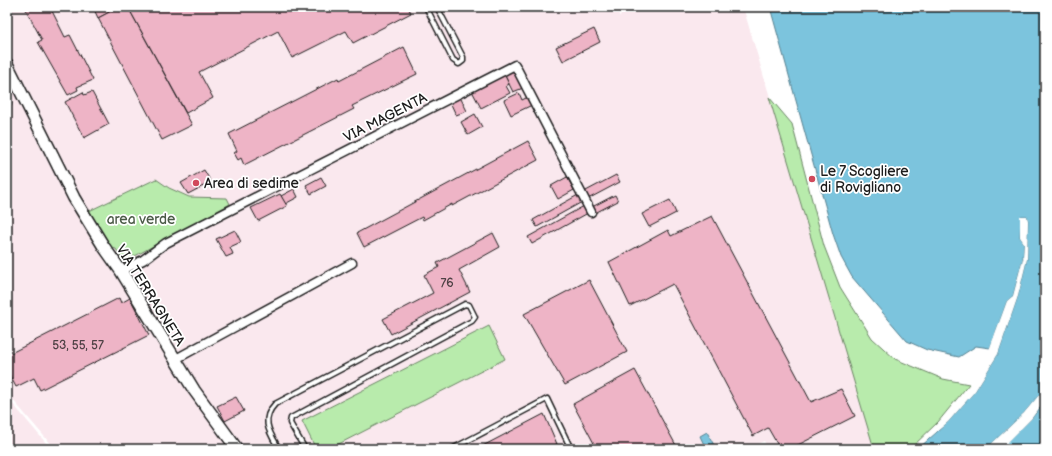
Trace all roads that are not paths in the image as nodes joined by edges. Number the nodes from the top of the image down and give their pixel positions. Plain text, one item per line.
1 (426, 7) edge
2 (437, 7) edge
3 (7, 64) edge
4 (591, 212) dead end
5 (352, 263) dead end
6 (121, 271) junction
7 (174, 360) junction
8 (237, 449) edge
9 (279, 449) edge
10 (304, 449) edge
11 (452, 449) edge
12 (571, 449) edge

1 - 2 lane
3 - 6 street, VIA TERRAGNETA
4 - 6 street, VIA MAGENTA
5 - 7 street
6 - 7 street, VIA TERRAGNETA
7 - 8 street, VIA TERRAGNETA
9 - 10 lane
11 - 12 lane

